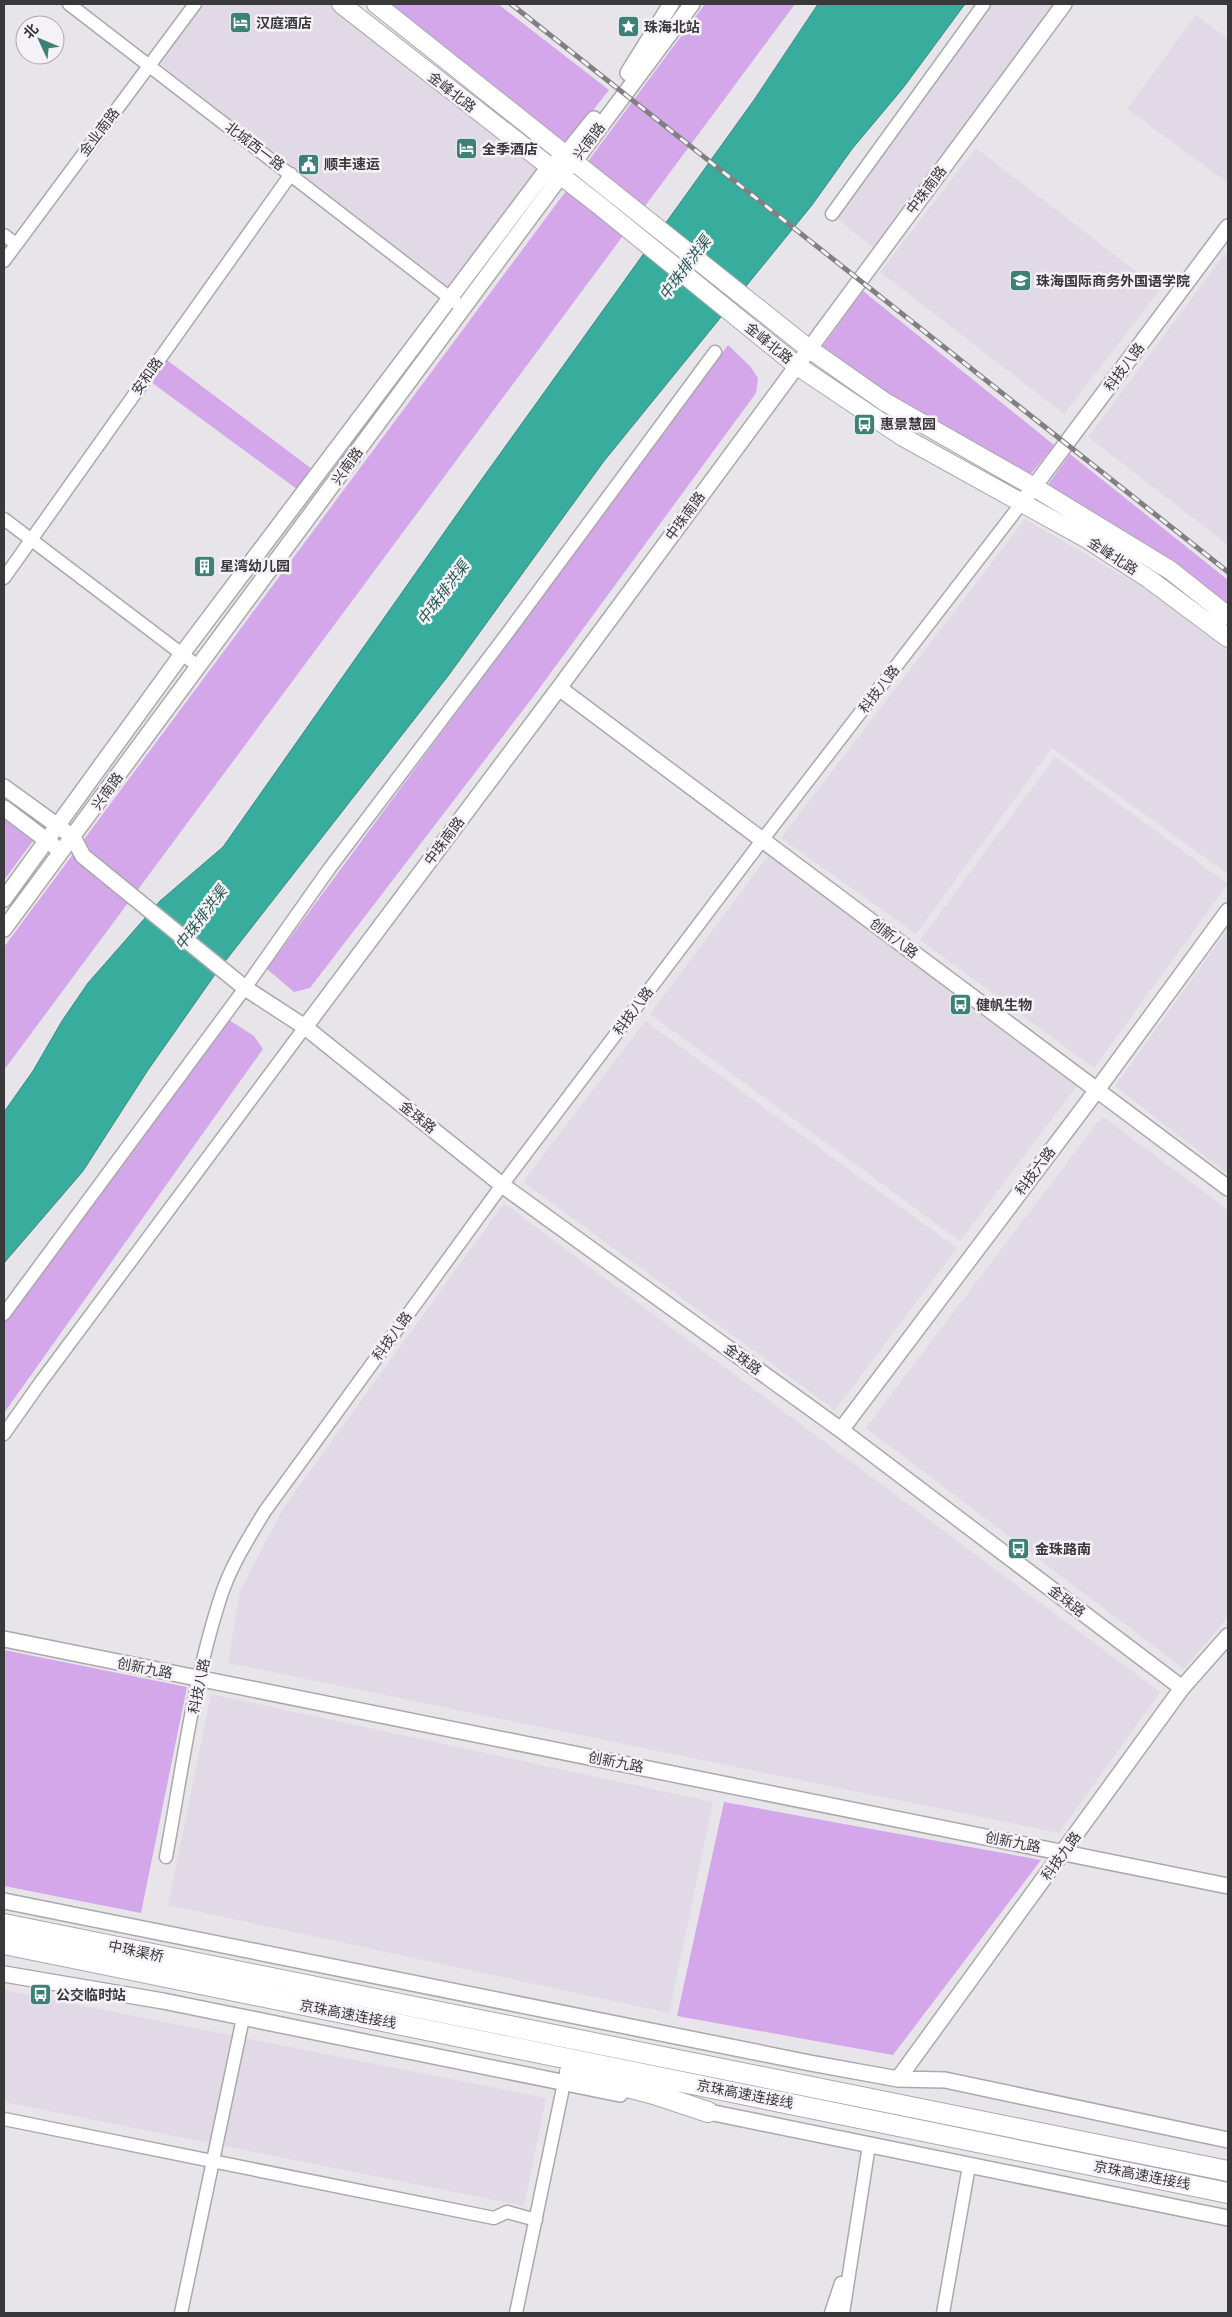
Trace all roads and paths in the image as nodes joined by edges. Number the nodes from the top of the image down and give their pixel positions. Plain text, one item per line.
1 (69, 4) edge
2 (195, 4) edge
3 (341, 4) edge
4 (376, 4) edge
5 (670, 4) edge
6 (692, 4) edge
7 (984, 4) edge
8 (1064, 4) edge
9 (149, 65) junction
10 (570, 159) junction
11 (554, 172) junction
12 (291, 174) junction
13 (832, 214) dead end
14 (4, 235) edge
15 (1226, 237) edge
16 (16, 244) junction
17 (4, 261) edge
18 (451, 299) junction
19 (463, 308) junction
20 (808, 348) junction
21 (714, 352) dead end
22 (796, 365) junction
23 (1034, 487) junction
24 (1021, 504) junction
25 (4, 519) edge
26 (31, 539) junction
27 (4, 578) edge
28 (1228, 616) edge
29 (1228, 638) edge
30 (182, 654) junction
31 (198, 667) junction
32 (560, 688) junction
33 (4, 787) edge
34 (4, 808) edge
35 (58, 827) junction
36 (73, 837) junction
37 (763, 839) junction
38 (47, 841) junction
39 (62, 852) junction
40 (83, 856) junction
41 (4, 899) edge
42 (1228, 911) edge
43 (4, 929) edge
44 (246, 988) junction
45 (305, 1027) junction
46 (1097, 1090) junction
47 (502, 1185) junction
48 (1228, 1188) edge
49 (4, 1314) edge
50 (841, 1430) junction
51 (4, 1434) edge
52 (1228, 1636) edge
53 (4, 1639) edge
54 (199, 1679) junction
55 (1182, 1688) junction
56 (1065, 1852) junction
57 (166, 1857) dead end
58 (1228, 1886) edge
59 (4, 1901) edge
60 (4, 1924) edge
61 (4, 1944) edge
62 (4, 1974) edge
63 (268, 1978) joint
64 (261, 1996) joint
65 (243, 2018) junction
66 (510, 2047) junction
67 (898, 2079) junction
68 (564, 2083) junction
69 (708, 2112) junction
70 (4, 2119) edge
71 (1228, 2140) edge
72 (869, 2145) junction
73 (213, 2163) junction
74 (969, 2166) junction
75 (1228, 2171) edge
76 (1228, 2193) edge
77 (1228, 2218) edge
78 (536, 2220) junction
79 (851, 2252) junction
80 (181, 2313) edge
81 (516, 2313) edge
82 (831, 2313) edge
83 (843, 2313) edge
84 (943, 2313) edge

1 - 9 street, 北城西一路
2 - 9 street, 金业南路
3 - 11 main road, 金峰北路
4 - 10 main road, 金峰北路
5 - 10 street, 兴南路
6 - 10 street, 兴南路
7 - 13 street
8 - 20 street, 中珠南路
9 - 12 street, 北城西一路
9 - 16 street, 金业南路
10 - 11 street, 兴南路
10 - 20 main road, 金峰北路
11 - 18 street, 兴南路
11 - 19 street, 兴南路
11 - 22 main road, 金峰北路
12 - 18 street, 北城西一路
12 - 26 street, 安和路
14 - 16 street
15 - 23 street, 科技八路
16 - 17 street, 金业南路
18 - 19 street, 北城西一路
18 - 30 street, 兴南路
19 - 31 street, 兴南路
20 - 22 street, 中珠南路
20 - 23 main road, 金峰北路
21 - 44 street
22 - 24 main road, 金峰北路
22 - 32 street, 中珠南路
23 - 24 street, 科技八路
23 - 28 main road, 金峰北路
24 - 29 main road, 金峰北路
24 - 37 street, 科技八路
25 - 26 street
26 - 27 street, 安和路
26 - 30 street
30 - 31 street
30 - 35 street, 兴南路
31 - 36 street, 兴南路
32 - 37 street, 创新八路
32 - 45 street, 中珠南路
33 - 35 street
34 - 38 street
35 - 36 street
35 - 38 street, 兴南路
36 - 39 street, 兴南路
36 - 40 street
37 - 46 street, 创新八路
37 - 47 street, 科技八路
38 - 39 street
38 - 41 street, 兴南路
39 - 40 street
39 - 43 street, 兴南路
40 - 44 street, 金珠路
42 - 46 street, 科技六路
44 - 45 street, 金珠路
44 - 49 street
45 - 47 street, 金珠路
45 - 51 street
46 - 48 street, 创新八路
46 - 50 street, 科技六路
47 - 50 street, 金珠路
47 - 54 street, 科技八路
50 - 55 street, 金珠路
52 - 55 street, 科技九路
53 - 54 street, 创新九路
54 - 56 street, 创新九路
54 - 57 street, 科技八路
55 - 56 street, 科技九路
56 - 58 street, 创新九路
56 - 67 street, 科技九路
59 - 67 street
60 - 63 highway, 中珠渠桥
61 - 64 highway, 中珠渠桥
62 - 65 street
63 - 75 highway, 京珠高速连接线
64 - 66 highway, 京珠高速连接线
65 - 68 street
65 - 73 street
66 - 69 highway
66 - 76 highway, 京珠高速连接线
67 - 71 street
68 - 69 street
68 - 78 street
69 - 72 street
70 - 73 street
72 - 74 street
72 - 79 street
73 - 78 street
73 - 80 street
74 - 77 street
74 - 84 street
78 - 81 street
79 - 82 street
79 - 83 street

